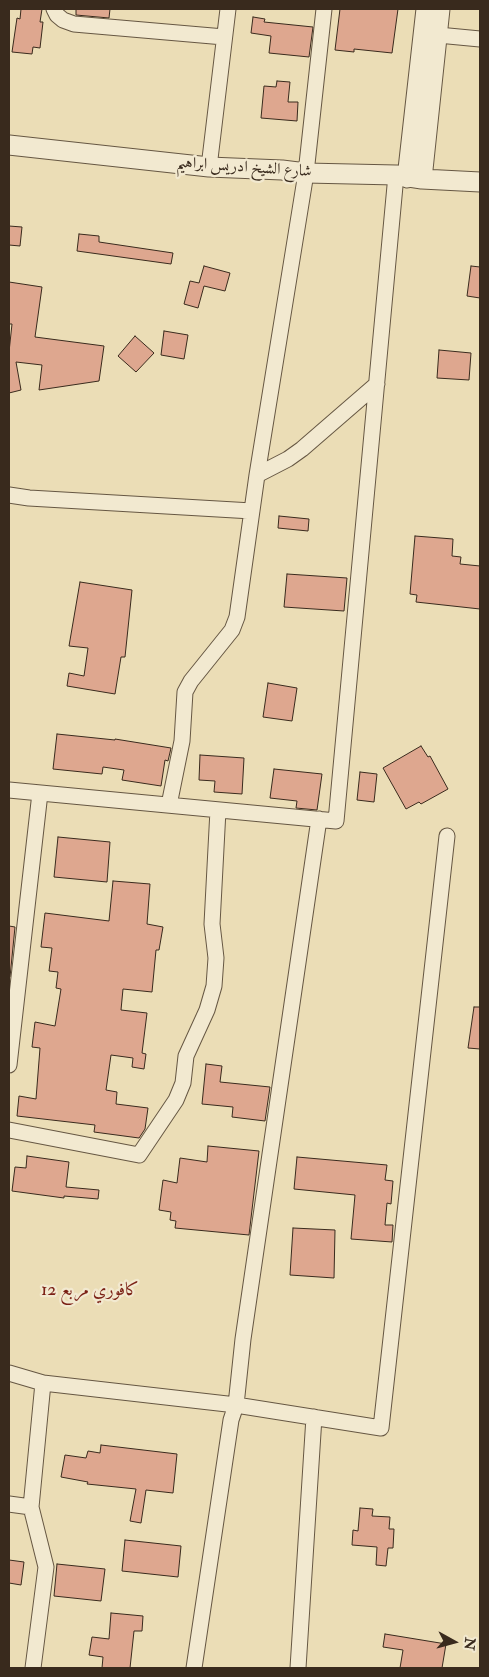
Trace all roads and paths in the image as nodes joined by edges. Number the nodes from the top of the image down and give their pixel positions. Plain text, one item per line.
1 (54, 9) edge
2 (228, 9) edge
3 (324, 9) edge
4 (426, 9) edge
5 (440, 9) edge
6 (438, 35) junction
7 (224, 37) junction
8 (480, 39) edge
9 (9, 145) edge
10 (209, 167) junction
11 (306, 173) junction
12 (409, 177) junction
13 (480, 182) edge
14 (377, 384) junction
15 (257, 475) junction
16 (9, 495) edge
17 (252, 511) junction
18 (9, 790) edge
19 (40, 793) junction
20 (169, 805) junction
21 (218, 810) junction
22 (319, 819) junction
23 (447, 836) dead end
24 (9, 1065) edge
25 (9, 1130) edge
26 (9, 1373) edge
27 (44, 1383) junction
28 (236, 1405) junction
29 (314, 1417) junction
30 (9, 1504) edge
31 (31, 1507) junction
32 (33, 1668) edge
33 (194, 1668) edge
34 (298, 1668) edge

1 - 7 street
2 - 7 street
3 - 11 street
4 - 12 street
5 - 6 street
6 - 8 street
6 - 12 street
7 - 10 street
9 - 10 street, شارع الشيخ ادريس ابراهيم
10 - 11 street, شارع الشيخ ادريس ابراهيم
11 - 12 street, شارع الشيخ ادريس ابراهيم
11 - 15 street
12 - 13 street, شارع الشيخ ادريس ابراهيم
12 - 14 street
14 - 15 street
14 - 22 street
15 - 17 street
16 - 17 street
17 - 20 street
18 - 19 street
19 - 20 street
19 - 24 street
20 - 21 street
21 - 22 street
21 - 25 street
22 - 28 street
23 - 29 street
26 - 27 street
27 - 28 street
27 - 31 street
28 - 29 street
28 - 33 street
29 - 34 street
30 - 31 street
31 - 32 street

